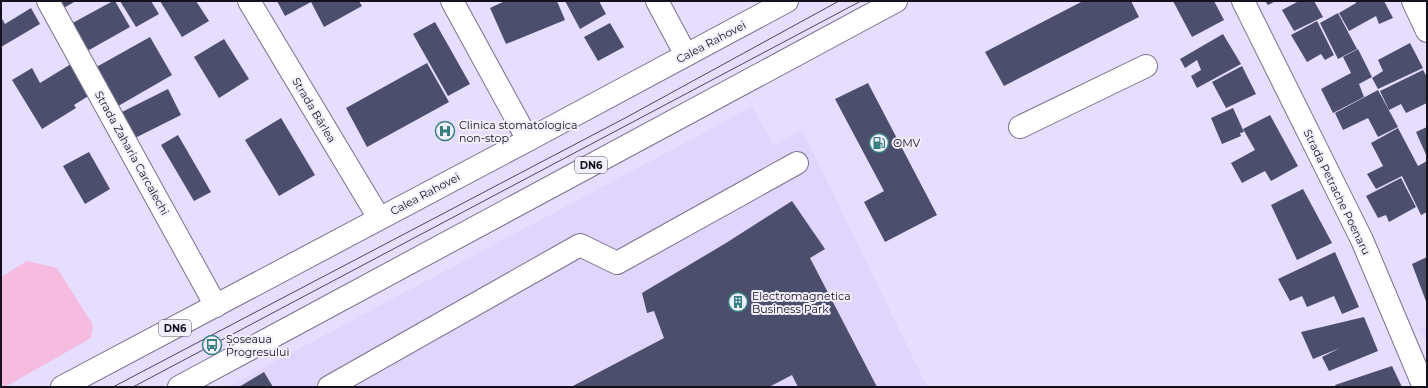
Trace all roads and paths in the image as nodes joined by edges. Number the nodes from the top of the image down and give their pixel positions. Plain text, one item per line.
1 (48, 1) edge
2 (249, 1) edge
3 (452, 1) edge
4 (657, 1) edge
5 (787, 1) edge
6 (896, 1) edge
7 (1243, 1) edge
8 (1413, 1) edge
9 (1427, 31) edge
10 (686, 55) junction
11 (1146, 66) dead end
12 (1020, 127) dead end
13 (528, 140) junction
14 (797, 163) dead end
15 (379, 218) junction
16 (216, 306) junction
17 (62, 387) edge
18 (179, 387) edge
19 (329, 387) edge
20 (1424, 387) edge

1 - 16 main road, Strada Zaharia Carcalechi
2 - 15 main road, Strada Bârlea
3 - 13 main road
4 - 10 main road
5 - 10 main road, Calea Rahovei / DN6
6 - 18 main road, DN6
7 - 20 main road, Strada Petrache Poenaru
8 - 9 main road
10 - 13 main road, Calea Rahovei / DN6
11 - 12 main road
13 - 15 main road, Calea Rahovei / DN6
14 - 19 main road
15 - 16 main road, Calea Rahovei / DN6
16 - 17 main road, Calea Rahovei / DN6

